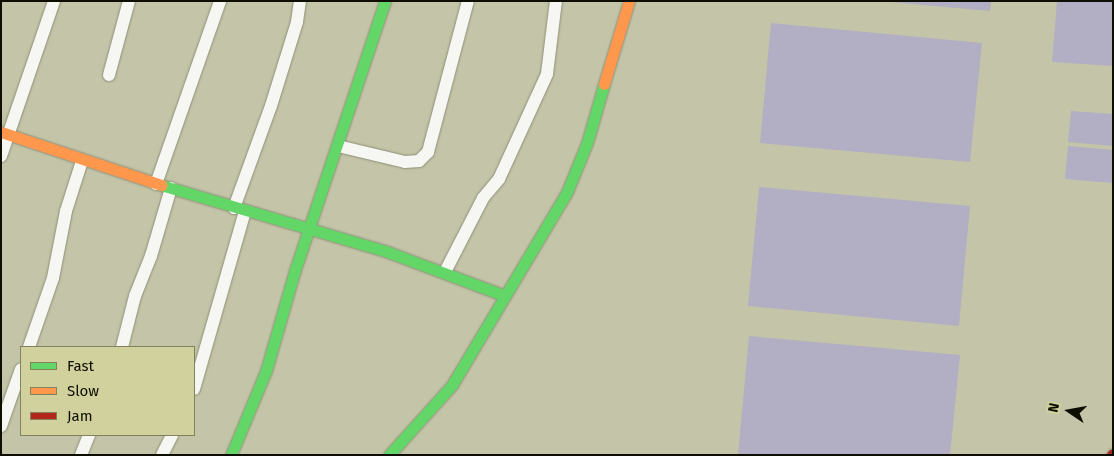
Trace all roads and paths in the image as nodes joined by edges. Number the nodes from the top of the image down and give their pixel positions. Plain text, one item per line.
1 (54, 1) edge
2 (128, 1) edge
3 (220, 1) edge
4 (300, 1) edge
5 (385, 1) edge
6 (468, 1) edge
7 (556, 1) edge
8 (629, 1) edge
9 (109, 75) dead end
10 (6, 134) edge
11 (338, 146) junction
12 (1, 156) edge
13 (82, 161) junction
14 (156, 184) junction
15 (171, 188) junction
16 (240, 209) junction
17 (310, 230) junction
18 (445, 272) junction
19 (502, 295) junction
20 (29, 346) edge
21 (122, 346) edge
22 (20, 372) edge
23 (195, 385) edge
24 (1, 426) edge
25 (89, 436) edge
26 (172, 436) edge
27 (81, 455) edge
28 (162, 455) edge
29 (231, 455) edge
30 (389, 455) edge

1 - 10 street
2 - 9 street
3 - 14 street
4 - 16 street
5 - 11 street
6 - 11 street
7 - 18 street
8 - 19 street
10 - 12 street
10 - 13 street
11 - 17 street
13 - 14 street
13 - 20 street
14 - 15 street
15 - 16 street
15 - 21 street
16 - 17 street
16 - 23 street
17 - 18 street
17 - 29 street
18 - 19 street
19 - 30 street
22 - 24 street
25 - 27 street
26 - 28 street

